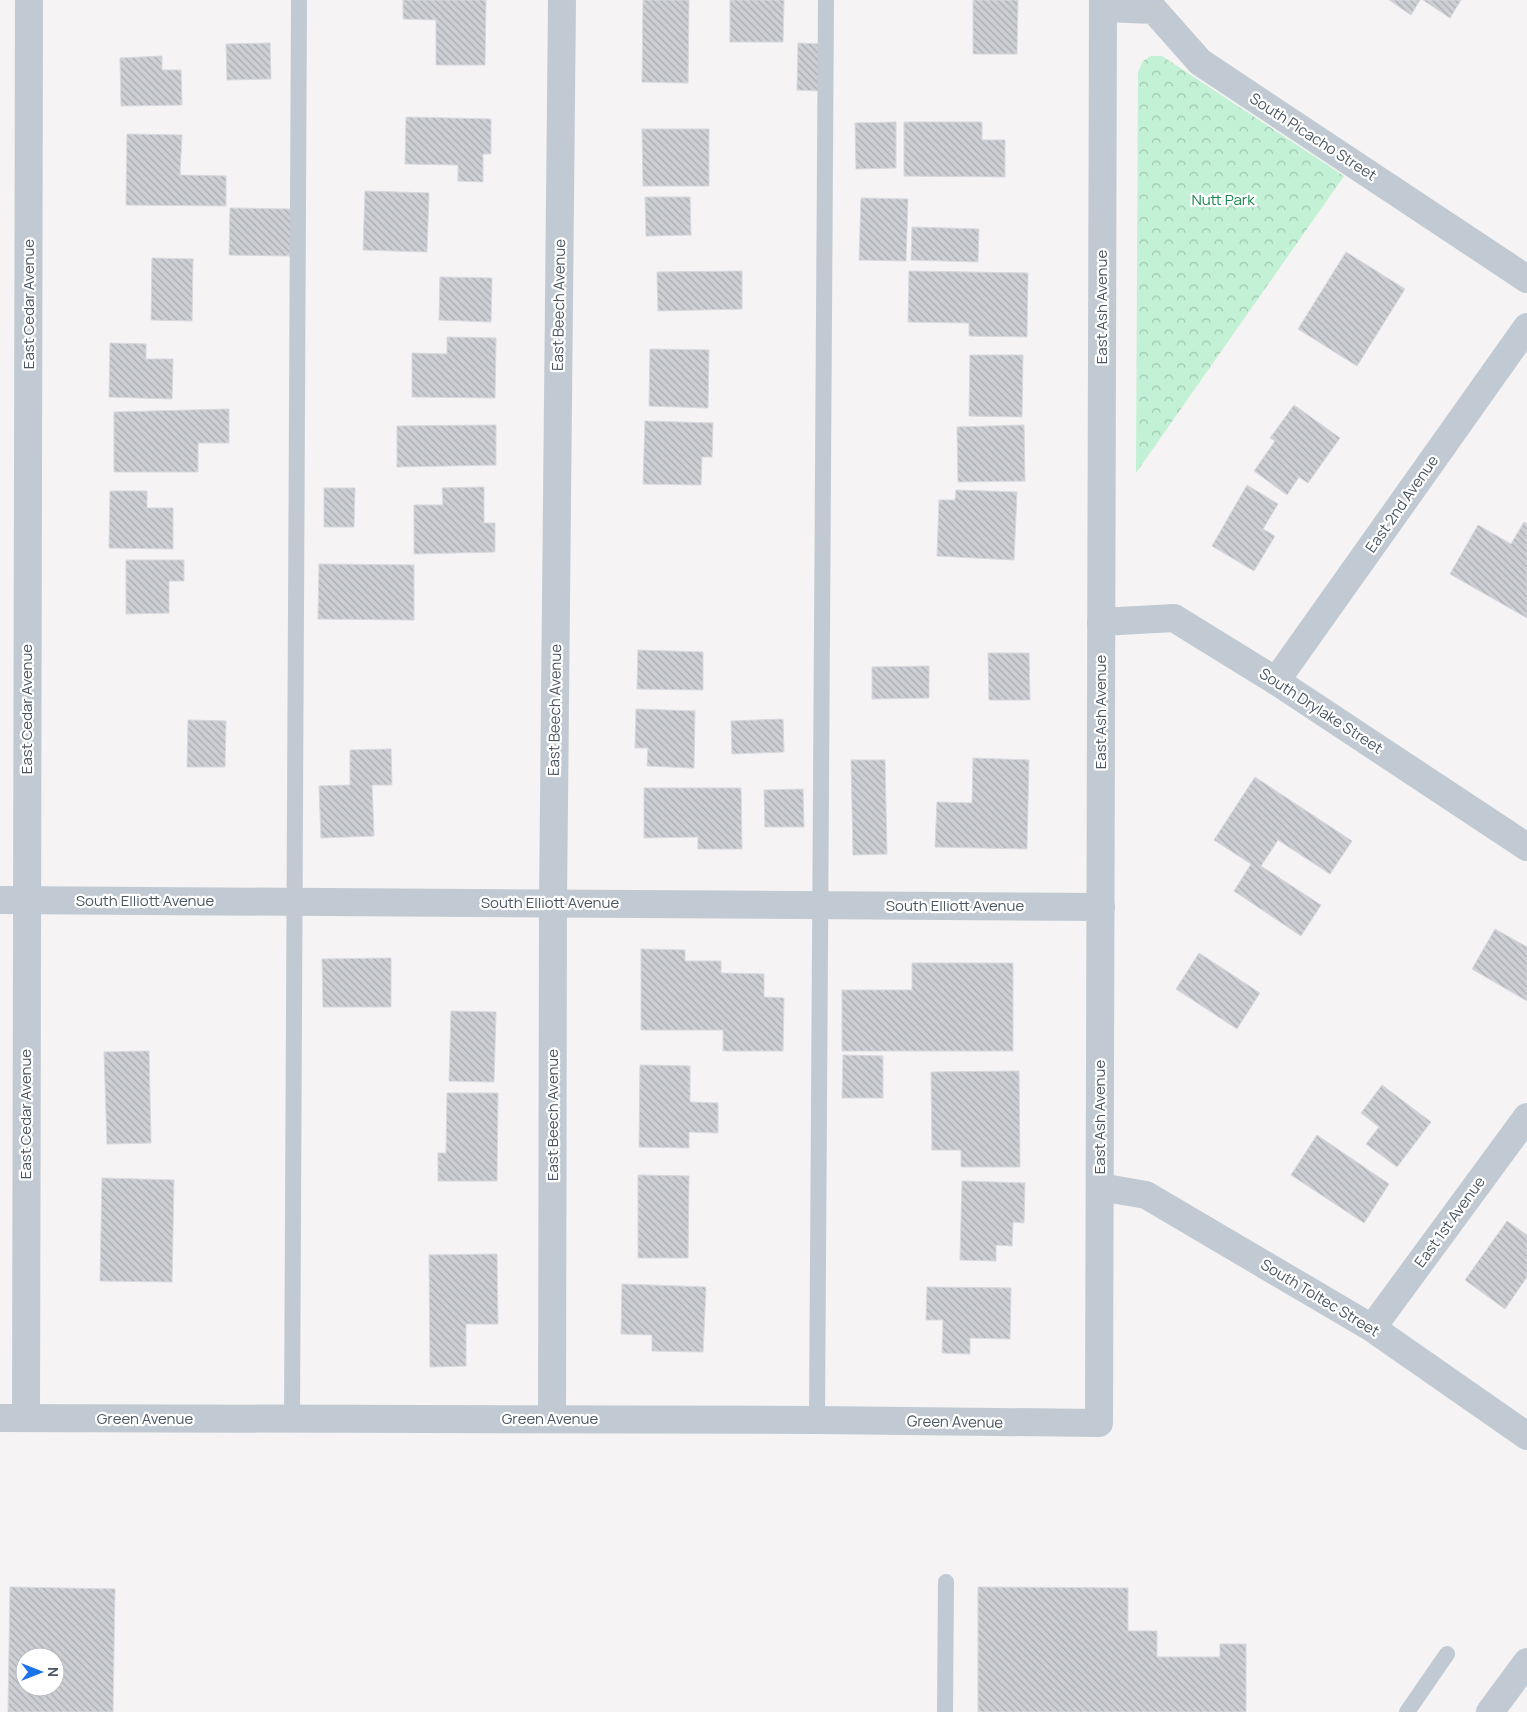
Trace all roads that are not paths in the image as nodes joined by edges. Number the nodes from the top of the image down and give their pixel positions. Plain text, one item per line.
1 (29, 0) edge
2 (299, 0) edge
3 (562, 0) edge
4 (826, 0) edge
5 (1103, 4) edge
6 (1159, 5) edge
7 (1527, 279) edge
8 (1527, 327) edge
9 (1101, 622) junction
10 (1276, 680) junction
11 (1527, 847) edge
12 (0, 900) edge
13 (27, 900) junction
14 (295, 902) junction
15 (553, 903) junction
16 (820, 905) junction
17 (1101, 907) junction
18 (1527, 1116) edge
19 (1100, 1187) junction
20 (1372, 1328) junction
21 (13, 1418) edge
22 (292, 1419) junction
23 (552, 1419) junction
24 (817, 1420) junction
25 (1099, 1423) joint
26 (1527, 1436) edge
27 (946, 1582) dead end
28 (1447, 1654) dead end
29 (1527, 1662) edge
30 (945, 1712) edge
31 (1407, 1712) edge
32 (1490, 1712) edge

1 - 13 street, East Cedar Avenue
2 - 14 lane
3 - 15 street, East Beech Avenue
4 - 16 lane
5 - 6 street, South Picacho Street
5 - 9 street, East Ash Avenue
6 - 7 street, South Picacho Street
8 - 10 street, East 2nd Avenue
9 - 10 street, South Drylake Street
9 - 17 street, East Ash Avenue
10 - 11 street, South Drylake Street
12 - 13 street, South Elliott Avenue
13 - 14 street, South Elliott Avenue
13 - 21 street, East Cedar Avenue
14 - 15 street, South Elliott Avenue
14 - 22 lane
15 - 16 street, South Elliott Avenue
15 - 23 street, East Beech Avenue
16 - 17 street, South Elliott Avenue
16 - 24 lane
17 - 19 street, East Ash Avenue
18 - 20 street, East 1st Avenue
19 - 20 street, South Toltec Street
19 - 25 street, East Ash Avenue
20 - 26 street, South Toltec Street
21 - 22 street, Green Avenue
22 - 23 street, Green Avenue
23 - 24 street, Green Avenue
24 - 25 street, Green Avenue
27 - 30 lane
28 - 31 lane
29 - 32 street

